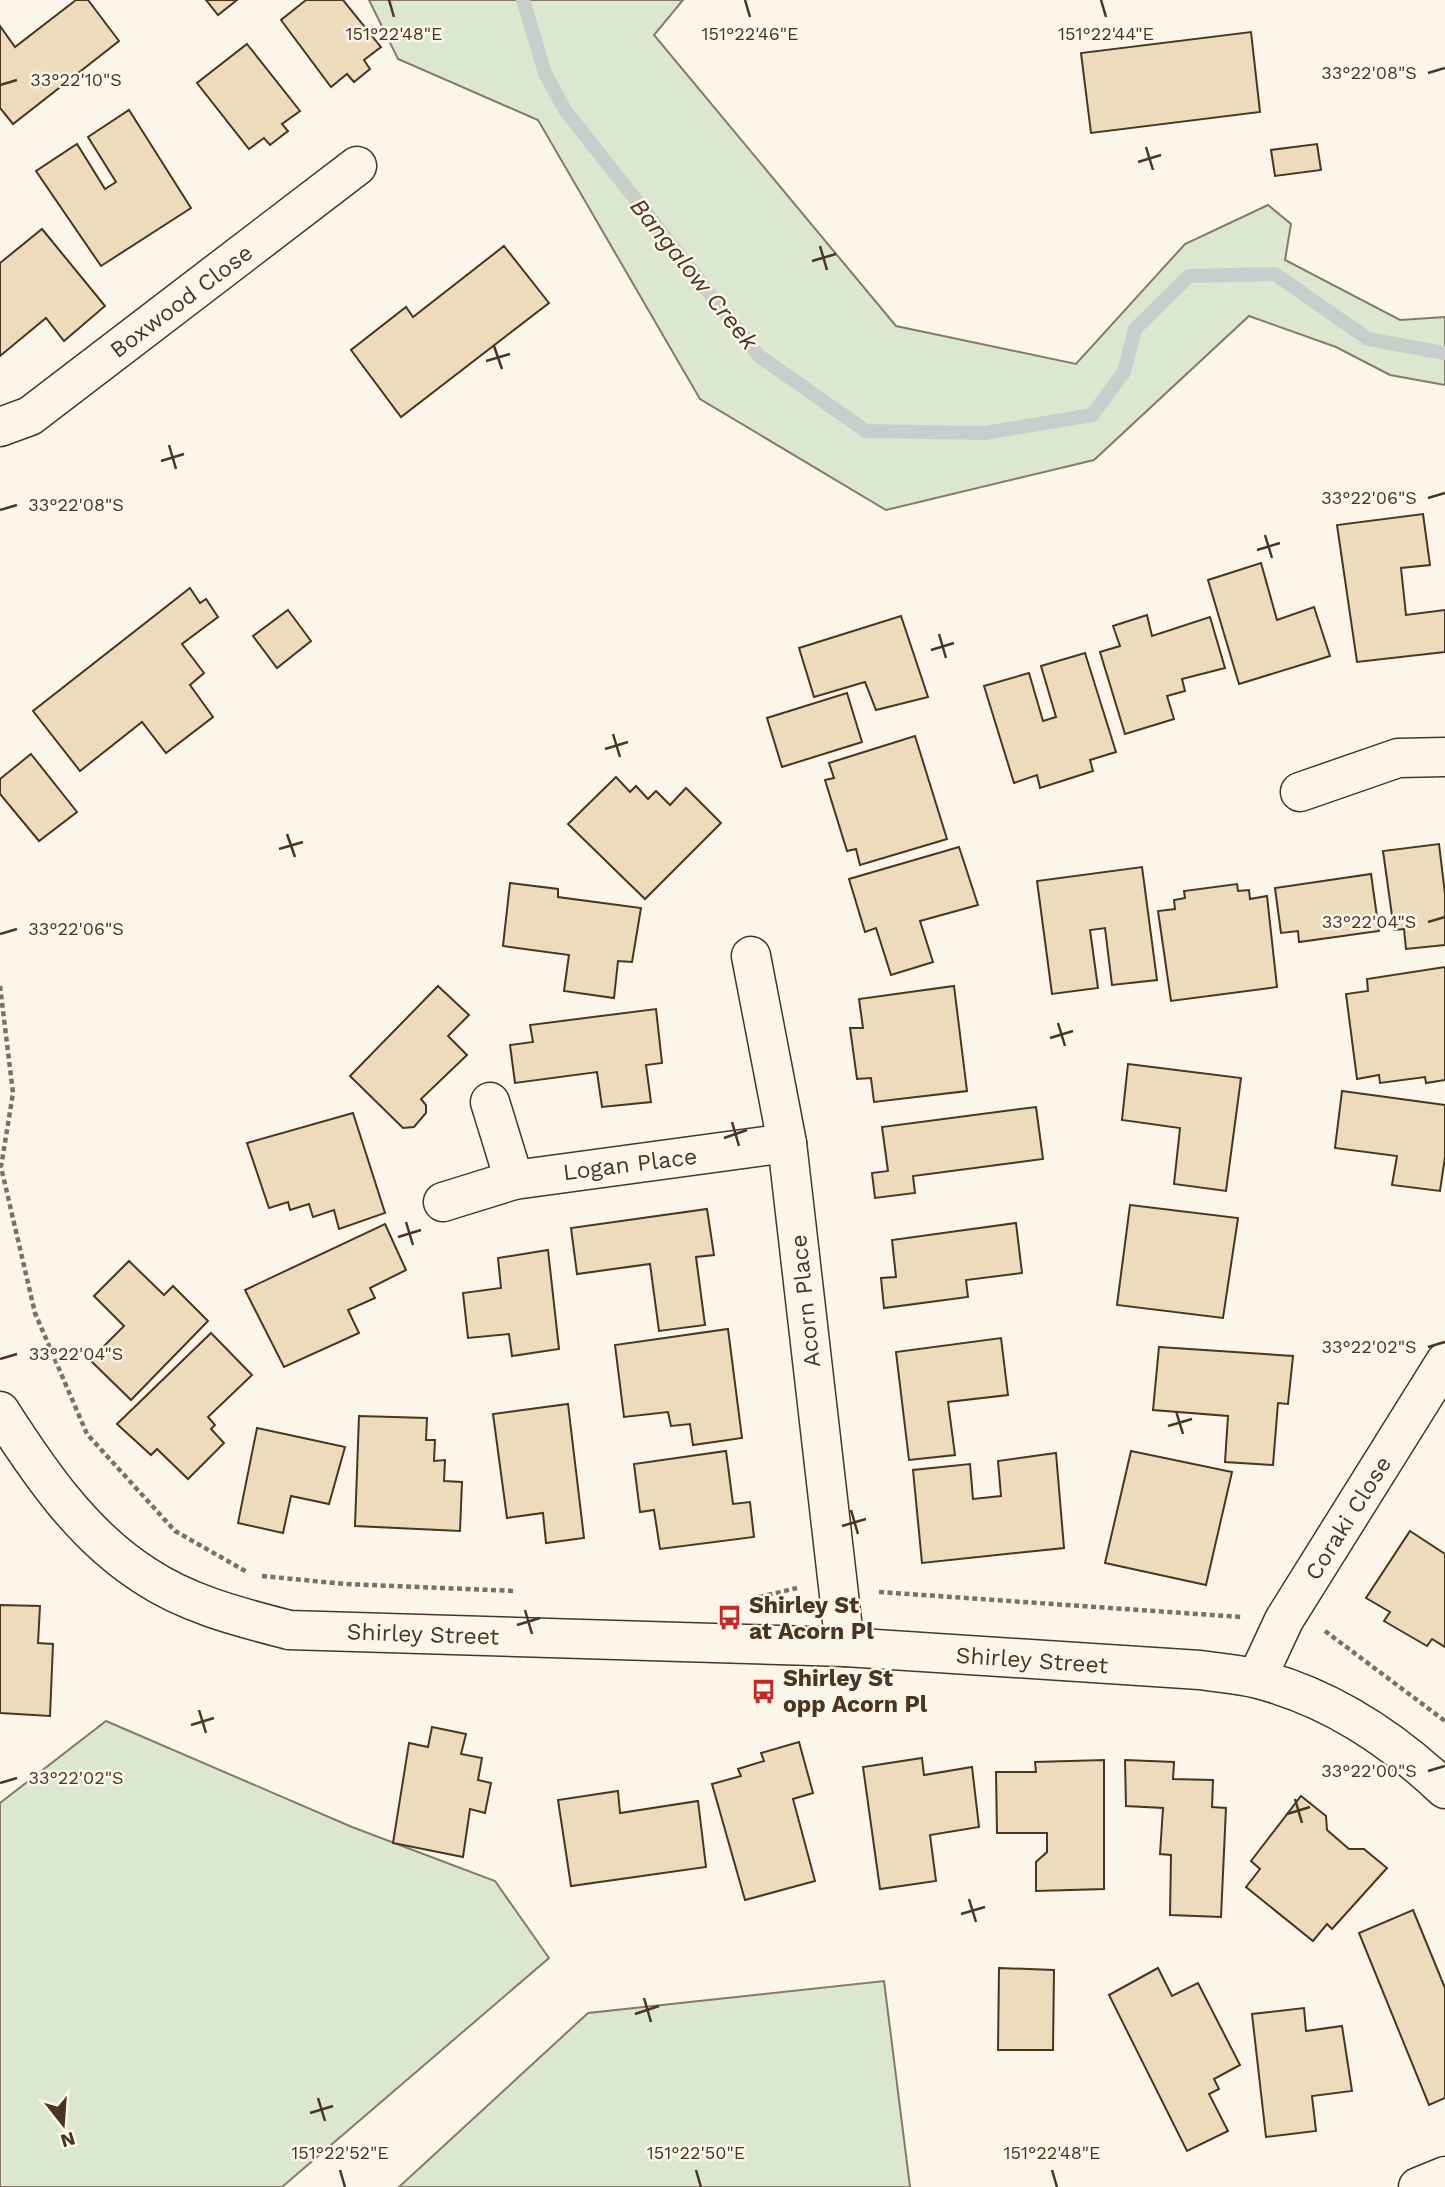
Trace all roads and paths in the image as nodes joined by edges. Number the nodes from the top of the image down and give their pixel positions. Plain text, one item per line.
1 (357, 166) dead end
2 (0, 427) edge
3 (1445, 757) edge
4 (1300, 792) dead end
5 (751, 956) dead end
6 (0, 986) edge
7 (490, 1102) dead end
8 (787, 1143) junction
9 (514, 1180) junction
10 (443, 1202) dead end
11 (1445, 1362) edge
12 (0, 1411) edge
13 (837, 1589) junction
14 (524, 1592) dead end
15 (744, 1601) dead end
16 (1284, 1620) junction
17 (845, 1647) junction
18 (1257, 1678) junction
19 (1445, 1721) edge
20 (1445, 1789) edge
21 (1445, 2176) edge
22 (1418, 2187) edge

1 - 2 street, Boxwood Close
3 - 4 street
5 - 8 street, Acorn Place
6 - 14 path
7 - 9 street
8 - 9 street, Logan Place
8 - 13 street, Acorn Place
9 - 10 street, Logan Place
11 - 16 street, Coraki Close
12 - 17 street, Shirley Street
13 - 15 path
13 - 16 path
13 - 17 street, Acorn Place
16 - 18 street, Coraki Close
16 - 19 path
17 - 18 street, Shirley Street
18 - 20 street, Shirley Street
21 - 22 street

